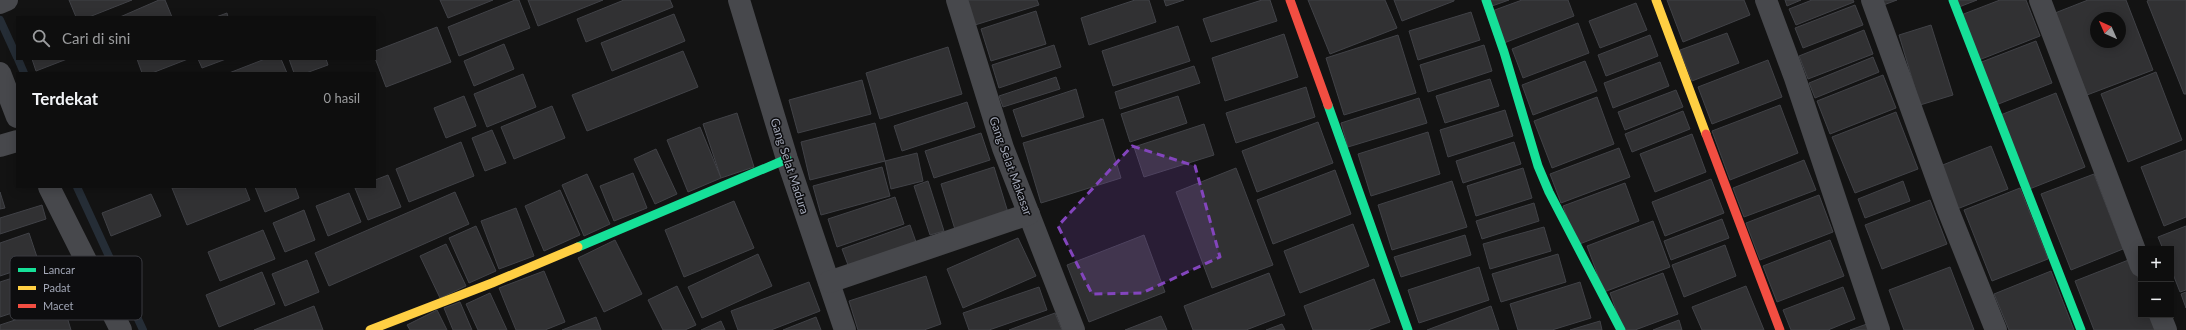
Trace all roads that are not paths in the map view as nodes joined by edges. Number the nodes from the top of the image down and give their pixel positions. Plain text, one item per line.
1 (6, 0) edge
2 (739, 0) edge
3 (957, 0) edge
4 (1290, 0) edge
5 (1486, 0) edge
6 (1656, 0) edge
7 (1766, 0) edge
8 (1872, 0) edge
9 (1953, 0) edge
10 (2040, 0) edge
11 (0, 3) edge
12 (0, 73) edge
13 (16, 114) edge
14 (16, 141) edge
15 (0, 146) edge
16 (787, 159) junction
17 (49, 188) edge
18 (1029, 214) junction
19 (83, 256) edge
20 (2138, 258) edge
21 (829, 282) junction
22 (2161, 318) edge
23 (115, 320) edge
24 (120, 330) edge
25 (370, 330) edge
26 (845, 330) edge
27 (1074, 330) edge
28 (1408, 330) edge
29 (1621, 330) edge
30 (1780, 330) edge
31 (1879, 330) edge
32 (1996, 330) edge
33 (2081, 330) edge
34 (2166, 330) edge

1 - 11 street
2 - 16 street, Gang Selat Madura
3 - 18 street, Gang Selat Makasar
4 - 28 street
5 - 29 street
6 - 30 street
7 - 31 street
8 - 32 street
9 - 33 street
10 - 20 street
12 - 13 street
14 - 15 street
16 - 21 street, Gang Selat Madura
16 - 25 street
17 - 19 street
18 - 21 street
18 - 27 street, Gang Selat Makasar
21 - 26 street, Gang Selat Madura
22 - 34 street
23 - 24 street

